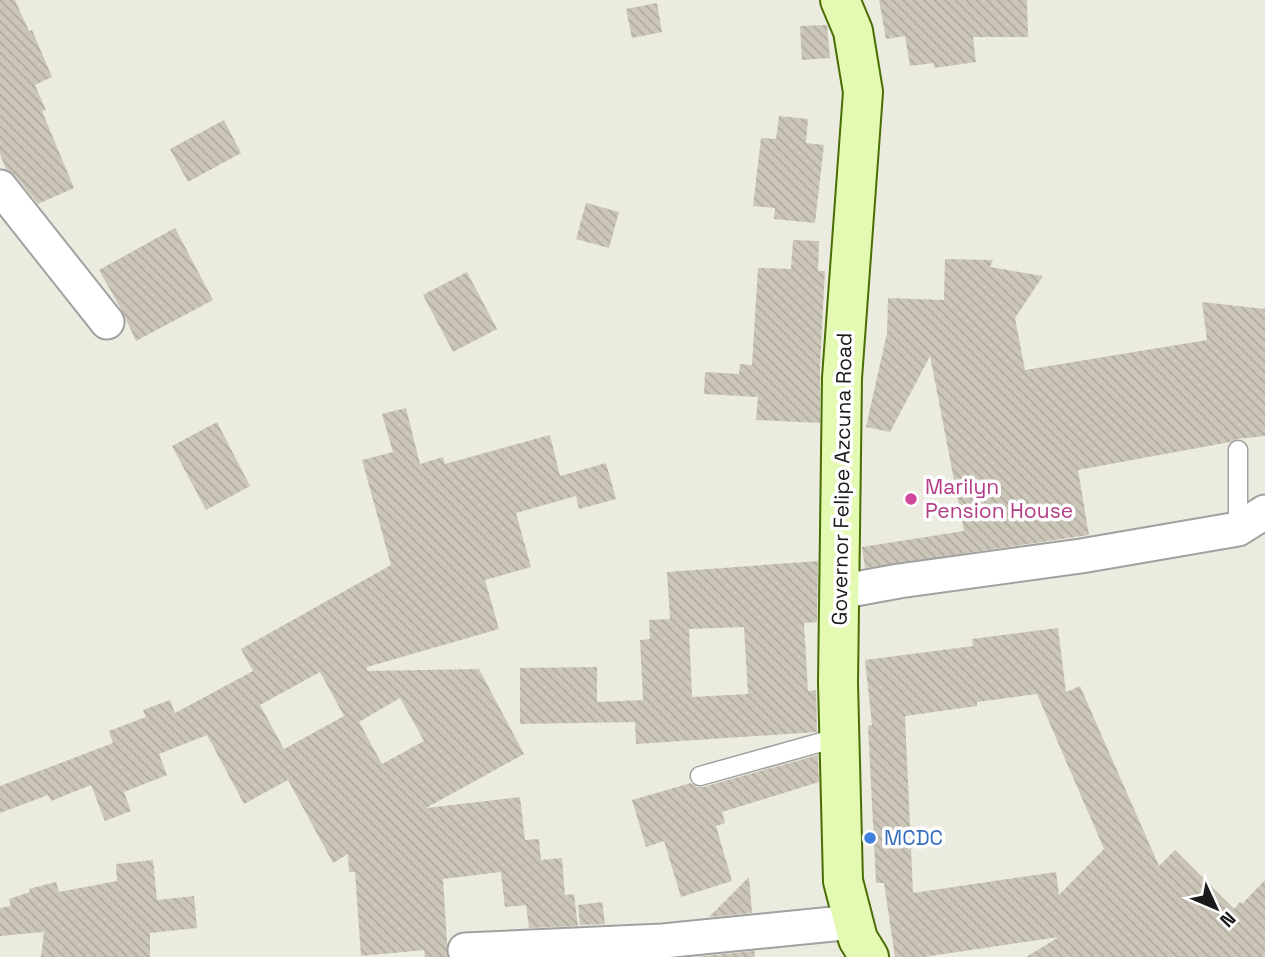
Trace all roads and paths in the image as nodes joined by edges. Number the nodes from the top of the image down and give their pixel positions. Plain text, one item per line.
1 (840, 0) edge
2 (0, 187) edge
3 (107, 322) dead end
4 (1238, 450) dead end
5 (1251, 521) edge
6 (839, 592) junction
7 (840, 737) junction
8 (701, 776) dead end
9 (853, 922) junction
10 (465, 950) dead end
11 (869, 957) edge

1 - 6 street, Governor Felipe Azcuna Road
2 - 3 street
4 - 5 lane
5 - 6 street
6 - 7 street, Governor Felipe Azcuna Road
7 - 8 lane
7 - 9 street, Governor Felipe Azcuna Road
9 - 10 street
9 - 11 street, Governor Felipe Azcuna Road

